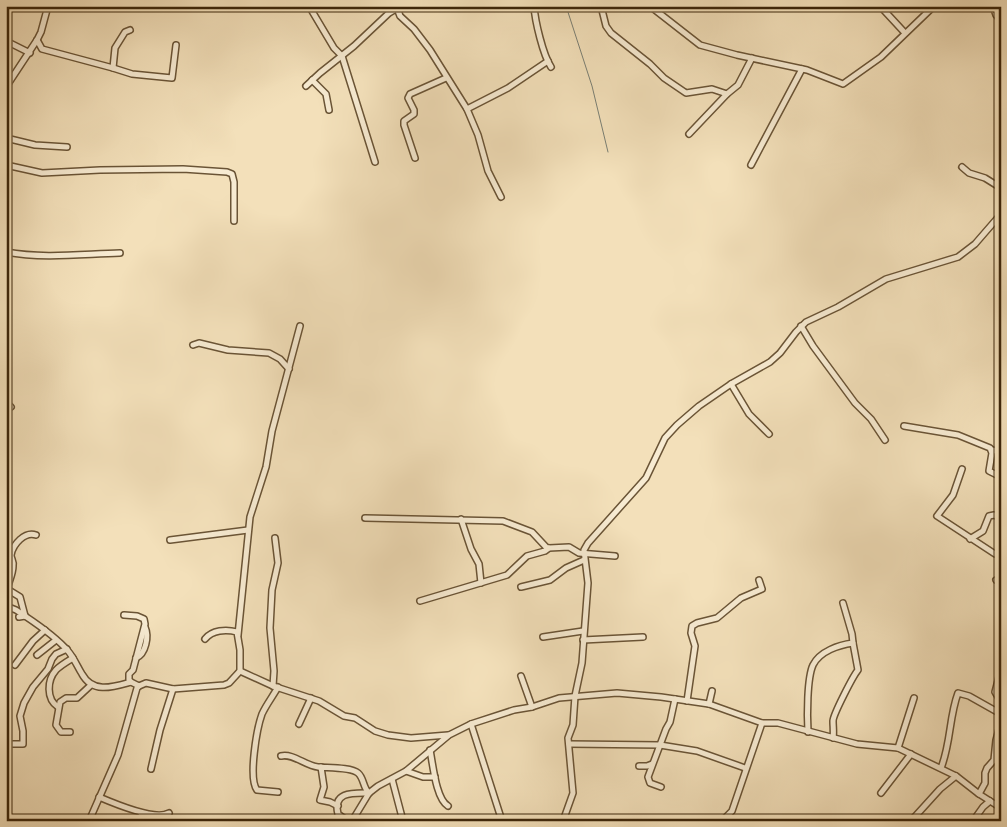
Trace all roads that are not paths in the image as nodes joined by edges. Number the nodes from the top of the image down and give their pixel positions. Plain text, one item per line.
1 (48, 6) edge
2 (308, 6) edge
3 (534, 6) edge
4 (601, 6) edge
5 (650, 6) edge
6 (880, 6) edge
7 (934, 6) edge
8 (993, 6) edge
9 (398, 7) edge
10 (1001, 21) edge
11 (130, 30) dead end
12 (905, 33) junction
13 (37, 40) junction
14 (6, 41) edge
15 (176, 45) dead end
16 (30, 53) junction
17 (342, 56) junction
18 (752, 58) junction
19 (113, 68) junction
20 (802, 69) junction
21 (446, 78) junction
22 (312, 80) junction
23 (306, 86) dead end
24 (6, 87) edge
25 (727, 94) junction
26 (329, 110) dead end
27 (467, 110) junction
28 (689, 134) dead end
29 (6, 138) edge
30 (67, 147) dead end
31 (415, 158) dead end
32 (375, 162) dead end
33 (6, 165) edge
34 (751, 165) dead end
35 (962, 167) dead end
36 (1001, 188) edge
37 (501, 197) dead end
38 (1001, 214) edge
39 (234, 221) dead end
40 (6, 252) edge
41 (120, 253) dead end
42 (300, 326) dead end
43 (801, 326) junction
44 (193, 345) dead end
45 (289, 369) junction
46 (731, 384) junction
47 (6, 402) edge
48 (11, 408) dead end
49 (904, 426) dead end
50 (769, 434) dead end
51 (885, 440) dead end
52 (992, 450) junction
53 (1001, 452) edge
54 (962, 469) dead end
55 (1001, 477) edge
56 (365, 518) dead end
57 (1001, 518) edge
58 (461, 519) junction
59 (248, 530) junction
60 (36, 535) dead end
61 (275, 538) dead end
62 (970, 539) junction
63 (170, 540) dead end
64 (550, 548) junction
65 (1001, 550) edge
66 (584, 553) junction
67 (615, 556) dead end
68 (584, 560) junction
69 (759, 580) dead end
70 (481, 583) junction
71 (521, 587) dead end
72 (420, 601) dead end
73 (843, 603) dead end
74 (6, 606) edge
75 (124, 615) dead end
76 (22, 616) junction
77 (45, 630) junction
78 (583, 631) junction
79 (238, 634) junction
80 (543, 636) dead end
81 (643, 637) dead end
82 (205, 639) dead end
83 (56, 640) junction
84 (583, 640) junction
85 (853, 644) junction
86 (67, 649) junction
87 (37, 655) dead end
88 (73, 658) junction
89 (15, 666) dead end
90 (1001, 669) edge
91 (240, 671) junction
92 (521, 676) dead end
93 (130, 682) junction
94 (92, 685) junction
95 (139, 686) junction
96 (275, 686) junction
97 (173, 689) junction
98 (712, 691) dead end
99 (575, 696) junction
100 (311, 698) junction
101 (914, 698) dead end
102 (675, 699) junction
103 (687, 701) junction
104 (1001, 702) edge
105 (709, 704) junction
106 (58, 707) junction
107 (532, 707) junction
108 (1001, 714) edge
109 (1001, 722) edge
110 (762, 723) junction
111 (299, 724) dead end
112 (471, 724) junction
113 (70, 732) dead end
114 (808, 732) junction
115 (449, 735) junction
116 (833, 738) junction
117 (6, 744) edge
118 (569, 744) junction
119 (660, 744) junction
120 (898, 748) junction
121 (430, 750) junction
122 (911, 754) junction
123 (281, 756) dead end
124 (652, 764) junction
125 (639, 766) dead end
126 (321, 767) junction
127 (745, 768) junction
128 (941, 768) junction
129 (150, 769) dead end
130 (406, 771) junction
131 (956, 776) junction
132 (435, 777) junction
133 (392, 779) junction
134 (661, 787) dead end
135 (278, 792) dead end
136 (369, 793) junction
137 (881, 793) dead end
138 (978, 794) junction
139 (99, 797) junction
140 (990, 801) junction
141 (338, 806) junction
142 (448, 806) dead end
143 (1001, 808) edge
144 (141, 812) junction
145 (169, 813) dead end
146 (89, 821) edge
147 (143, 821) edge
148 (348, 821) edge
149 (352, 821) edge
150 (403, 821) edge
151 (502, 821) edge
152 (564, 821) edge
153 (722, 821) edge
154 (911, 821) edge
155 (973, 821) edge

1 - 13 street
2 - 17 street
3 - 27 street
4 - 25 street
5 - 18 street
6 - 12 street
7 - 12 street
8 - 10 street
9 - 17 street
9 - 21 street
11 - 19 street
12 - 20 street
13 - 16 street
13 - 19 street
14 - 16 street
15 - 19 street
16 - 24 street
17 - 22 street
17 - 32 street
18 - 20 street
18 - 25 street
20 - 34 street
21 - 27 street
21 - 31 street
22 - 23 street
22 - 26 street
25 - 28 street
27 - 37 street
29 - 30 street
33 - 39 street
35 - 36 street
38 - 43 street
40 - 41 street
42 - 45 street
43 - 46 street
43 - 51 street
44 - 45 street
45 - 59 street
46 - 50 street
46 - 66 street
47 - 48 street
49 - 52 street
52 - 53 street
52 - 55 street
54 - 62 street
56 - 58 street
57 - 62 street
58 - 64 street
58 - 70 street
59 - 63 street
59 - 79 street
60 - 76 street
61 - 96 street
62 - 65 street
64 - 66 street
64 - 70 street
66 - 67 street
66 - 68 street
68 - 71 street
68 - 78 street
69 - 103 street
70 - 72 street
73 - 85 street
74 - 76 street
75 - 93 street
76 - 77 street
77 - 83 street
77 - 89 street
78 - 80 street
78 - 84 street
79 - 82 street
79 - 91 street
81 - 84 street
83 - 86 street
83 - 87 street
84 - 99 street
85 - 114 street
85 - 116 street
86 - 88 street
86 - 117 street
88 - 94 street
88 - 106 street
90 - 104 street
91 - 96 street
91 - 97 street
92 - 107 street
93 - 94 street
93 - 95 street
94 - 106 street
95 - 97 street
95 - 139 street
96 - 100 street
96 - 135 street
97 - 129 street
98 - 105 street
99 - 102 street
99 - 107 street
99 - 118 street
100 - 111 street
100 - 115 street
101 - 120 street
102 - 103 street
102 - 119 street
103 - 105 street
105 - 110 street
106 - 113 street
107 - 112 street
108 - 128 street
109 - 138 street
110 - 114 street
110 - 127 street
112 - 115 street
112 - 151 street
114 - 116 street
115 - 121 street
116 - 120 street
118 - 119 street
118 - 152 street
119 - 124 street
119 - 127 street
120 - 122 street
121 - 130 street
121 - 132 street
122 - 128 street
122 - 137 street
123 - 126 street
124 - 125 street
124 - 134 street
126 - 136 street
126 - 141 street
127 - 153 street
128 - 131 street
130 - 132 street
130 - 133 street
131 - 138 street
131 - 154 street
132 - 142 street
133 - 136 street
133 - 150 street
136 - 141 street
136 - 149 street
138 - 140 street
139 - 144 street
139 - 146 street
140 - 143 street
140 - 155 street
141 - 148 street
144 - 145 street
144 - 147 street

